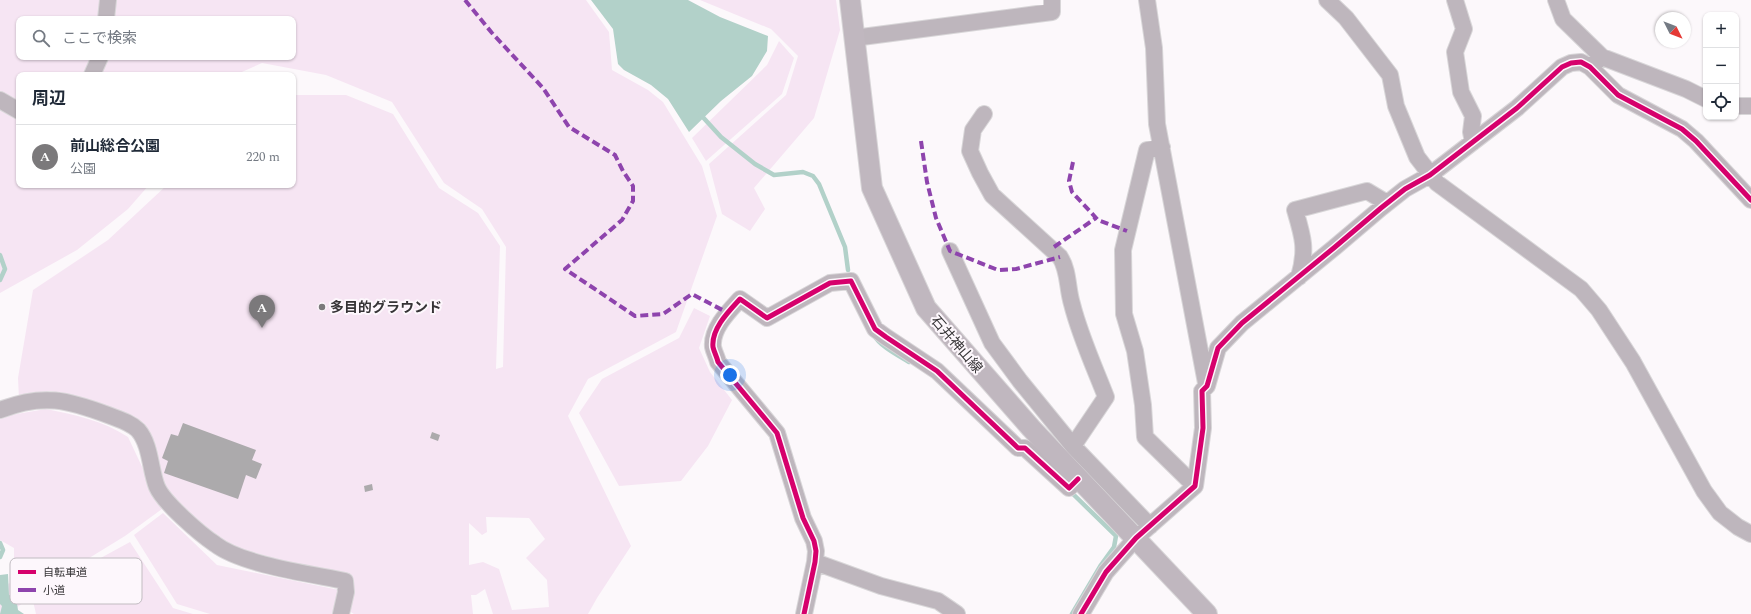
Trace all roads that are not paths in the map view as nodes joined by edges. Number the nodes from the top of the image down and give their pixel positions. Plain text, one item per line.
1 (108, 0) edge
2 (850, 0) edge
3 (1052, 0) edge
4 (1147, 0) edge
5 (1327, 0) edge
6 (1456, 0) edge
7 (1556, 0) edge
8 (106, 16) edge
9 (854, 38) junction
10 (99, 60) edge
11 (1596, 62) junction
12 (93, 72) edge
13 (1703, 98) edge
14 (0, 100) edge
15 (1739, 106) edge
16 (1751, 106) edge
17 (16, 109) edge
18 (984, 114) dead end
19 (1473, 142) junction
20 (1162, 147) junction
21 (1430, 175) junction
22 (1751, 200) edge
23 (1388, 203) junction
24 (950, 251) dead end
25 (1299, 277) junction
26 (1207, 386) junction
27 (0, 410) edge
28 (1073, 446) junction
29 (1078, 479) junction
30 (1195, 486) junction
31 (1143, 532) junction
32 (1751, 534) edge
33 (815, 562) junction
34 (341, 614) edge
35 (804, 614) edge
36 (957, 614) edge
37 (1081, 614) edge
38 (1207, 614) edge

1 - 8 street
2 - 9 main road, 石井神山線
3 - 9 street
4 - 20 street
5 - 21 street
6 - 19 street
7 - 11 street
9 - 29 main road, 石井神山線
10 - 12 street
11 - 13 street
11 - 19 street
11 - 22 street
14 - 17 street
15 - 16 street
18 - 28 street
19 - 21 street
20 - 26 street
20 - 30 street
21 - 23 street
21 - 32 street
23 - 25 street
23 - 25 street
24 - 28 street
25 - 26 street
26 - 30 street
27 - 34 street
28 - 31 street
29 - 31 main road, 石井神山線
29 - 33 street
30 - 31 street
31 - 37 street
31 - 38 main road, 石井神山線
33 - 35 street
33 - 36 street

